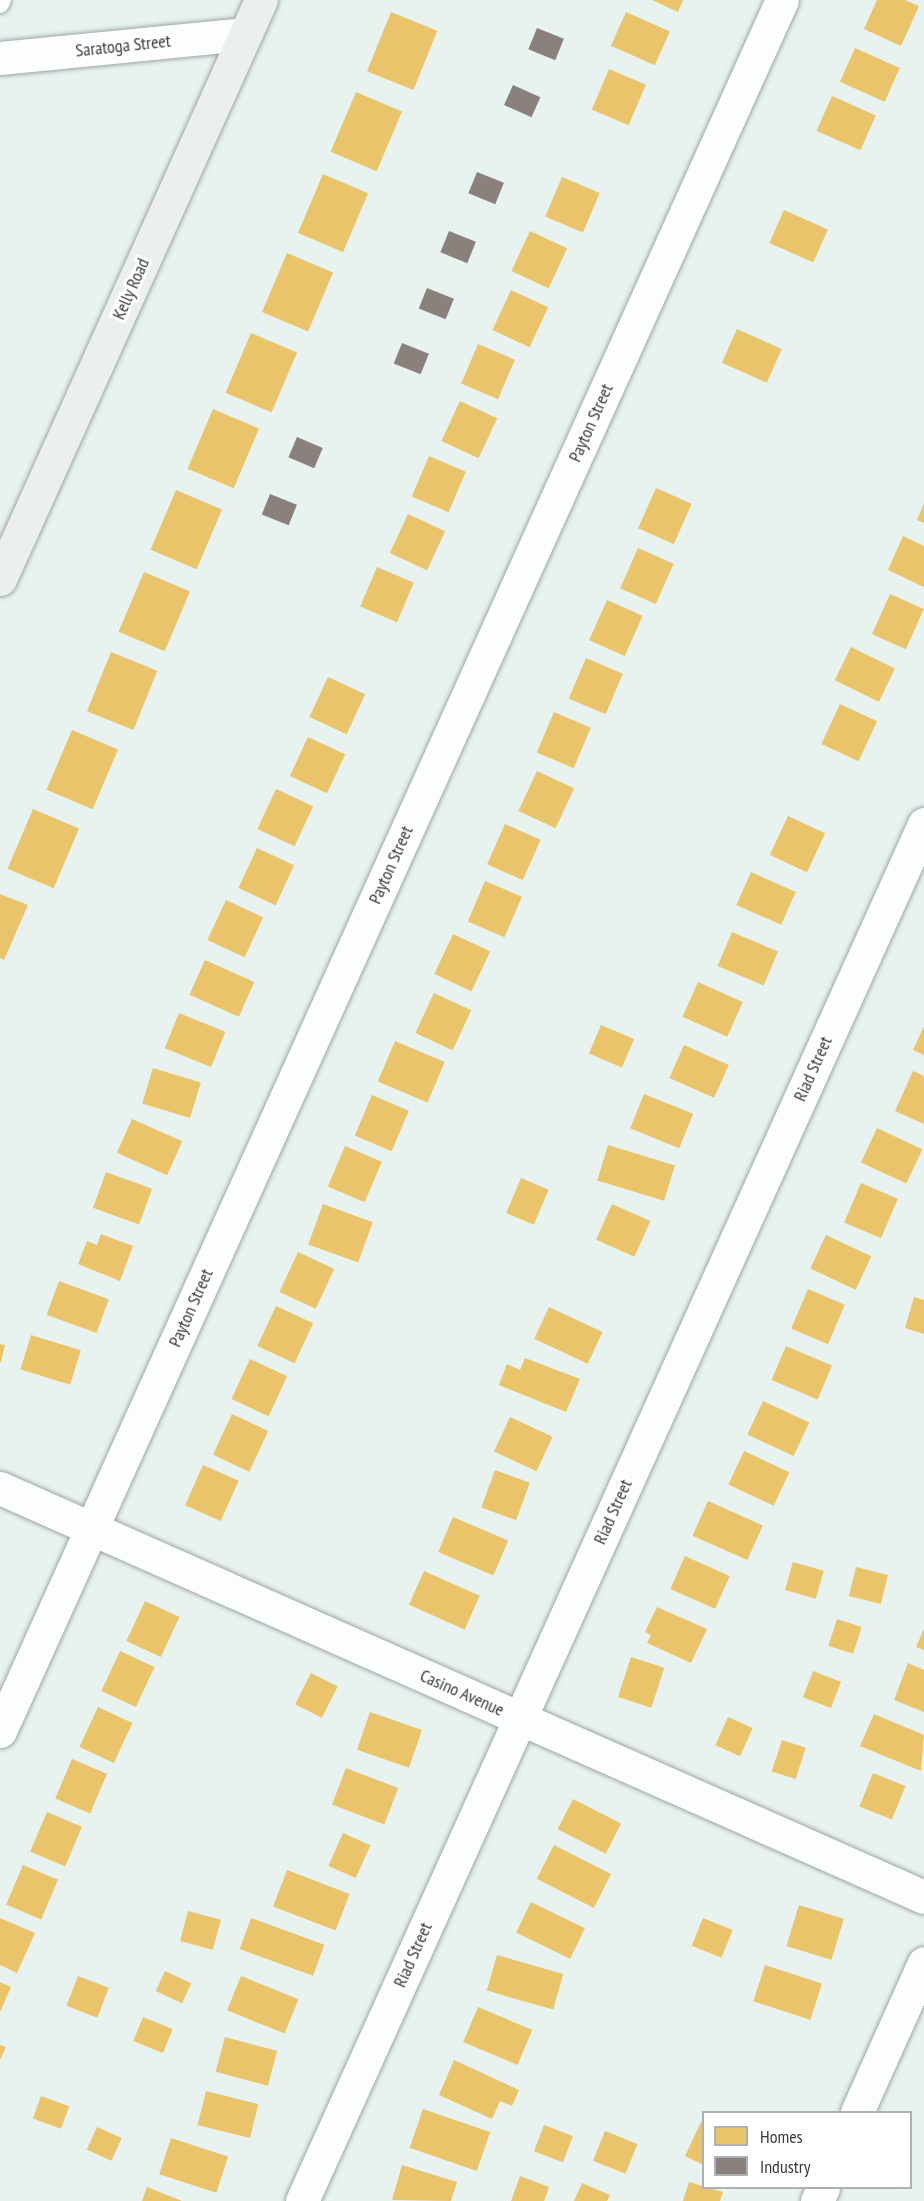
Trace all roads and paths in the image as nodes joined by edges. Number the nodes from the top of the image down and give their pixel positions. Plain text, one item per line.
1 (2, 0) edge
2 (261, 0) edge
3 (782, 0) edge
4 (0, 4) edge
5 (246, 34) junction
6 (0, 58) edge
7 (0, 579) edge
8 (924, 824) edge
9 (0, 1488) edge
10 (91, 1529) junction
11 (520, 1719) junction
12 (0, 1731) edge
13 (924, 1897) edge
14 (924, 1963) edge
15 (857, 2111) edge
16 (302, 2201) edge

1 - 4 lane
2 - 5 street, Kelly Road
3 - 10 street, Payton Street
5 - 6 street, Saratoga Street
5 - 7 street, Kelly Road
8 - 11 street, Riad Street
9 - 10 street, Casino Avenue
10 - 11 street, Casino Avenue
10 - 12 street, Payton Street
11 - 13 street, Casino Avenue
11 - 16 street, Riad Street
14 - 15 street

